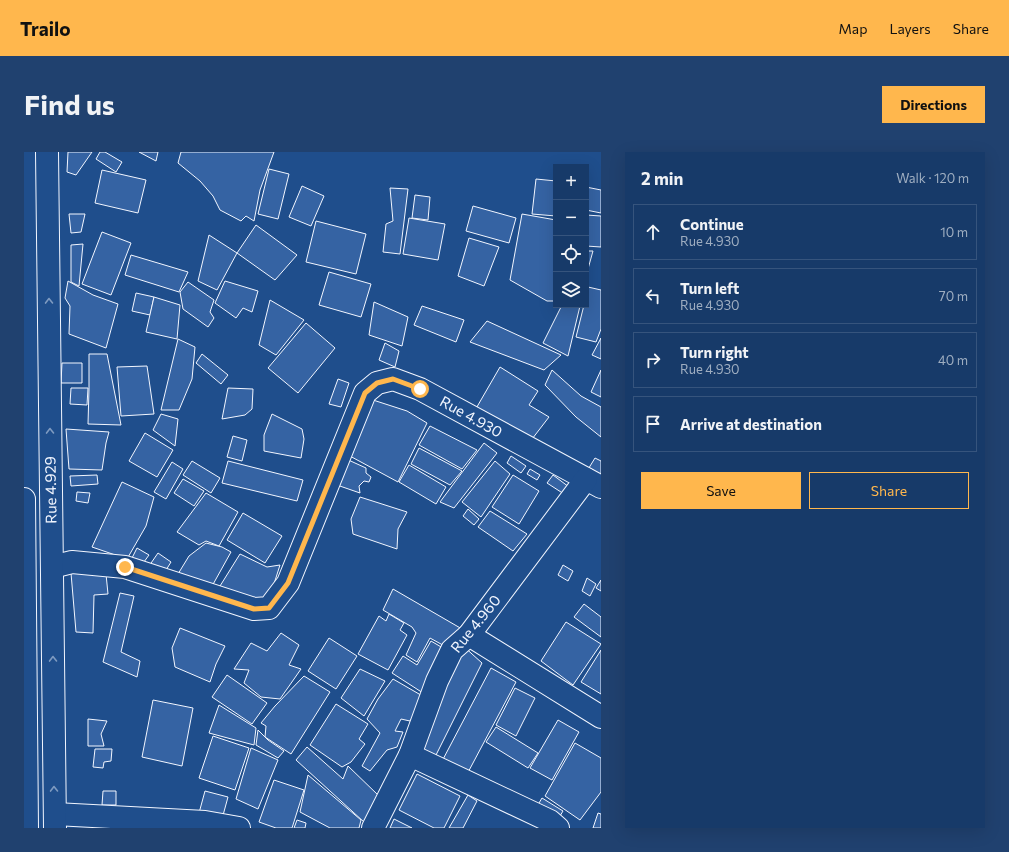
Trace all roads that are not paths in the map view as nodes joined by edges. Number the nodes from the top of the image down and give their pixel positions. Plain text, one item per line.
1 (47, 152) edge
2 (593, 483) edge
3 (24, 499) edge
4 (52, 567) junction
5 (469, 635) junction
6 (601, 717) edge
7 (410, 754) junction
8 (55, 821) edge
9 (27, 828) edge
10 (238, 828) edge
11 (373, 828) edge
12 (558, 828) edge

4 -> 1 street, Rue 4.929
2 - 4 street, Rue 4.930
2 - 5 street, Rue 4.960
3 - 9 street, Rue 4.929
8 -> 4 street, Rue 4.929
5 - 6 street
5 - 7 street, Rue 4.960
7 - 11 street, Rue 4.960
7 - 12 street
8 - 10 street

